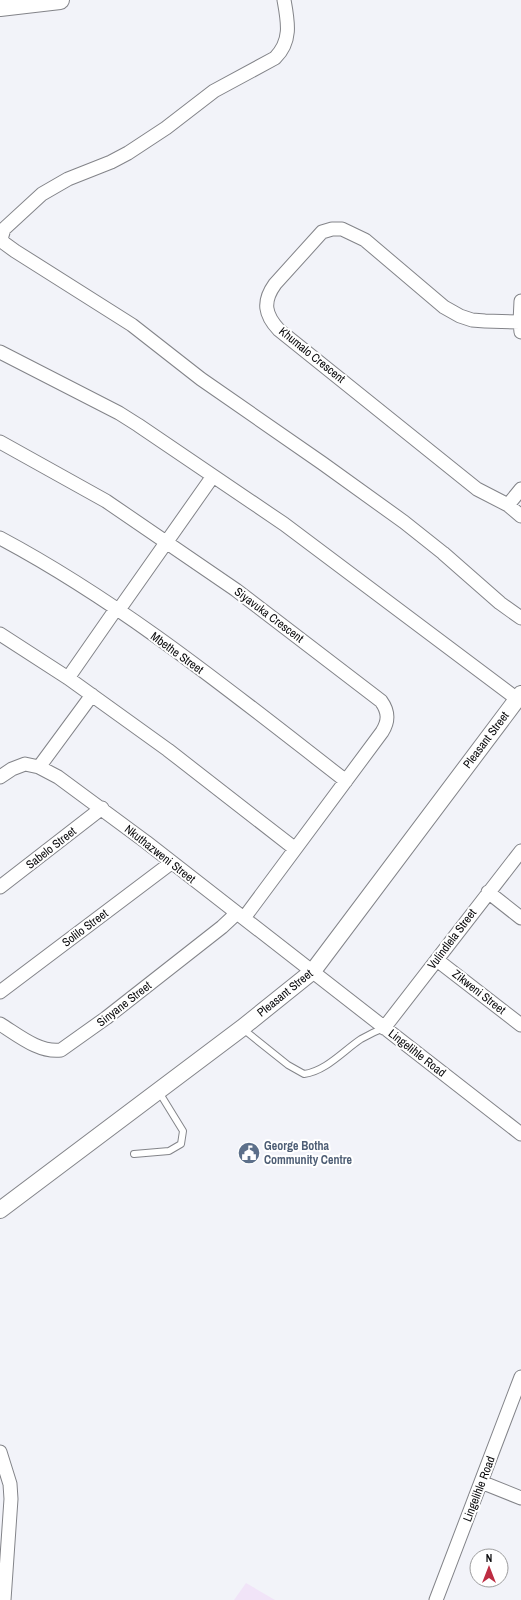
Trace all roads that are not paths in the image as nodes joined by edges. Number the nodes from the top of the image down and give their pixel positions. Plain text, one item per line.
1 (60, 0) edge
2 (284, 0) edge
3 (5, 7) edge
4 (521, 301) edge
5 (520, 328) edge
6 (0, 352) edge
7 (0, 442) edge
8 (213, 476) junction
9 (521, 489) edge
10 (508, 505) junction
11 (521, 516) edge
12 (0, 538) edge
13 (166, 542) junction
14 (117, 610) junction
15 (521, 618) edge
16 (2, 640) edge
17 (68, 678) junction
18 (92, 695) junction
19 (519, 696) edge
20 (39, 766) junction
21 (0, 777) edge
22 (346, 781) junction
23 (102, 808) junction
24 (294, 848) junction
25 (521, 851) edge
26 (171, 863) junction
27 (0, 887) edge
28 (488, 892) junction
29 (240, 915) junction
30 (521, 918) edge
31 (437, 960) junction
32 (313, 971) junction
33 (0, 992) edge
34 (0, 1024) edge
35 (521, 1025) edge
36 (242, 1028) junction
37 (384, 1028) junction
38 (158, 1091) junction
39 (521, 1134) edge
40 (134, 1154) dead end
41 (0, 1210) edge
42 (521, 1377) edge
43 (516, 1405) edge
44 (0, 1452) edge
45 (481, 1482) junction
46 (521, 1498) edge
47 (4, 1600) edge
48 (436, 1600) edge

1 - 3 main road
2 - 15 street
4 - 5 street
5 - 10 street, Khumalo Crescent
6 - 8 street
7 - 13 street, Siyavuka Crescent
8 - 13 street
8 - 19 street
9 - 10 street
10 - 11 street, Khumalo Crescent
12 - 14 street, Mbethe Street
13 - 14 street
13 - 22 street, Siyavuka Crescent
14 - 17 street
14 - 22 street, Mbethe Street
16 - 17 street
17 - 18 street
18 - 20 street
18 - 24 street
19 - 32 street, Pleasant Street
20 - 21 street, Nkuthazweni Street
20 - 23 street, Nkuthazweni Street
22 - 24 street, Siyavuka Crescent
23 - 26 street, Nkuthazweni Street
23 - 27 street, Sabelo Street
24 - 29 street, Siyavuka Crescent
25 - 28 street, Vulindlela Street
26 - 29 street, Nkuthazweni Street
26 - 33 street, Solilo Street
28 - 30 street
28 - 31 street, Vulindlela Street
29 - 32 street, Nkuthazweni Street
29 - 34 street, Sinyane Street
31 - 35 street, Zikweni Street
31 - 37 street, Vulindlela Street
32 - 36 street, Pleasant Street
32 - 37 street, Lingelihle Road
36 - 37 lane
36 - 38 street, Pleasant Street
37 - 39 street, Lingelihle Road
38 - 40 lane
38 - 41 street, Pleasant Street
42 - 43 street, Lingelihle Road
43 - 45 street, Lingelihle Road
44 - 47 street
45 - 46 street
45 - 48 street, Lingelihle Road

